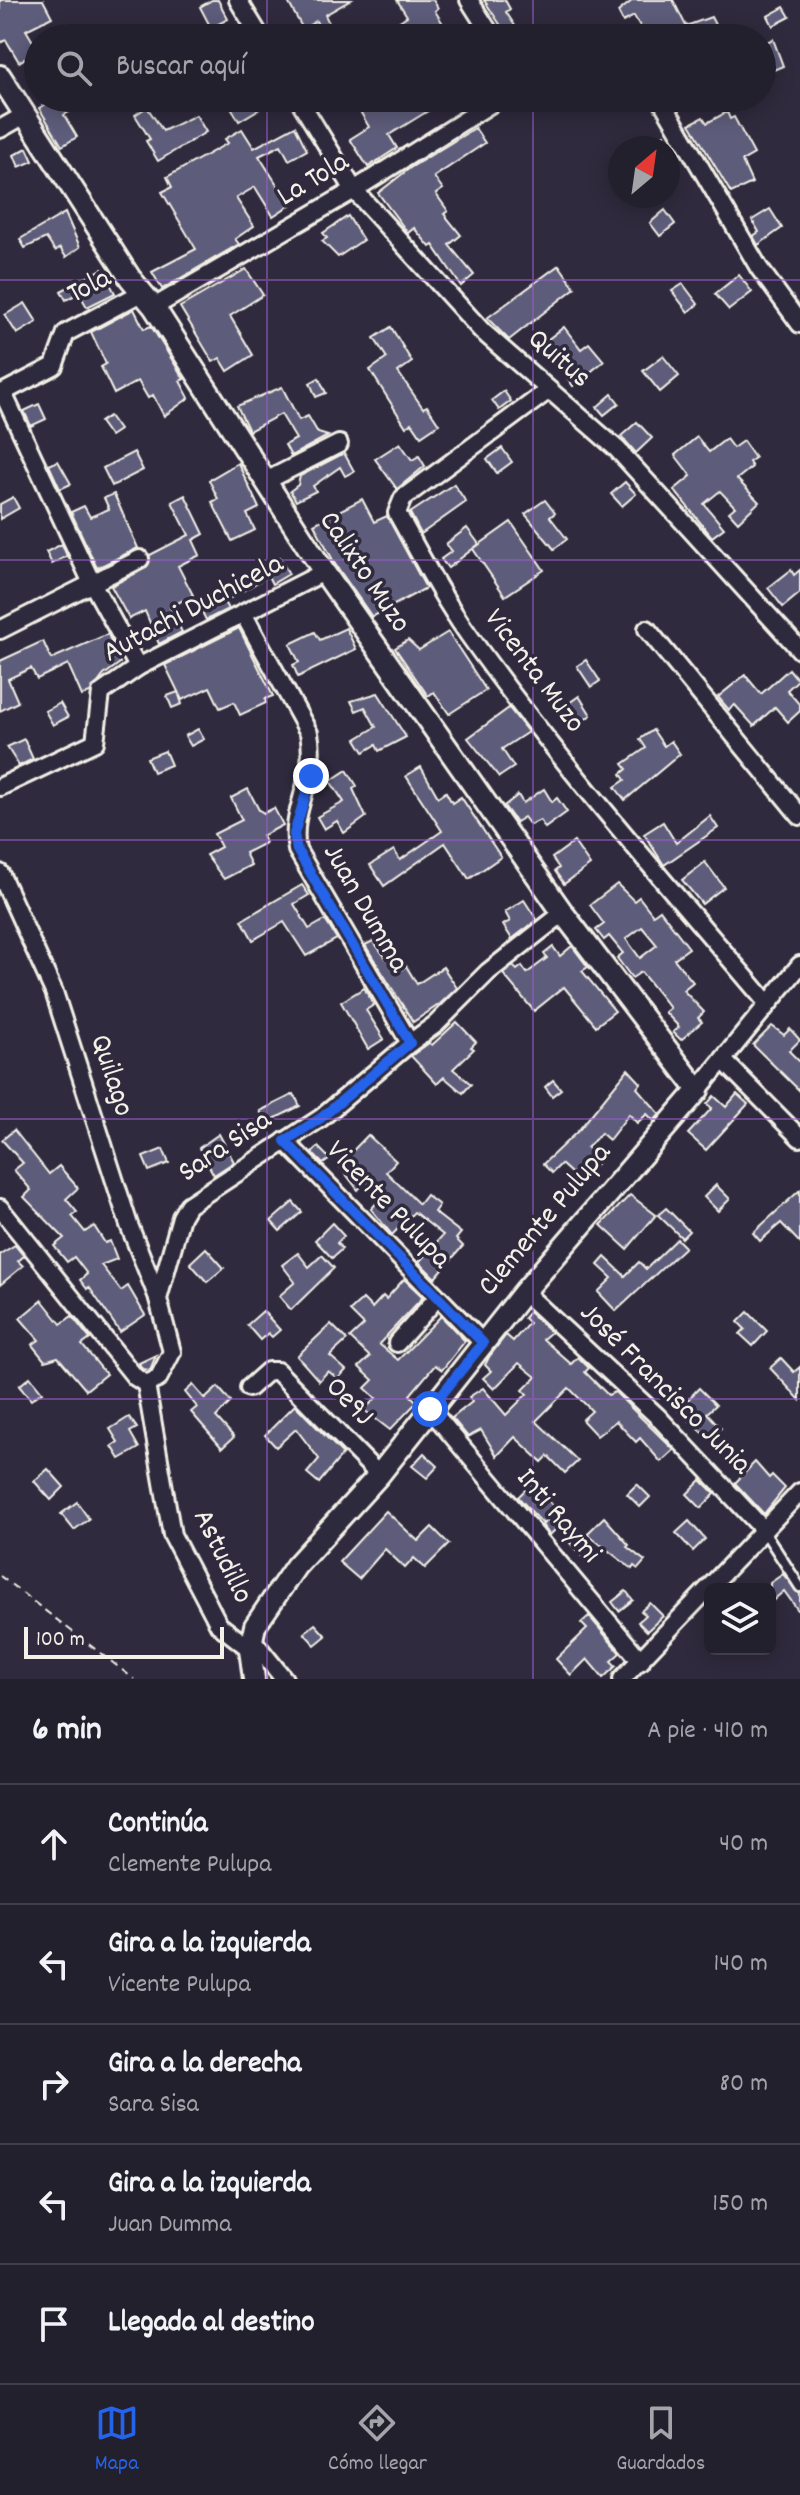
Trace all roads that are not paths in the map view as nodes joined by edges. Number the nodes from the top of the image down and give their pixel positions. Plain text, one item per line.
1 (238, 0) edge
2 (469, 0) edge
3 (253, 24) edge
4 (484, 24) edge
5 (0, 76) edge
6 (307, 112) edge
7 (478, 112) edge
8 (668, 112) edge
9 (23, 116) junction
10 (0, 129) edge
11 (354, 190) junction
12 (148, 300) junction
13 (800, 324) edge
14 (549, 390) junction
15 (2, 393) edge
16 (339, 444) dead end
17 (266, 481) junction
18 (140, 559) dead end
19 (324, 572) junction
20 (91, 581) junction
21 (244, 615) junction
22 (647, 629) dead end
23 (0, 630) edge
24 (800, 650) edge
25 (138, 667) junction
26 (0, 787) edge
27 (800, 816) edge
28 (0, 873) edge
29 (563, 913) junction
30 (800, 965) edge
31 (768, 1004) junction
32 (410, 1043) junction
33 (723, 1060) junction
34 (698, 1090) junction
35 (800, 1138) edge
36 (285, 1141) junction
37 (0, 1208) edge
38 (524, 1292) junction
39 (437, 1298) junction
40 (158, 1299) junction
41 (397, 1343) dead end
42 (483, 1343) junction
43 (146, 1384) junction
44 (249, 1388) dead end
45 (430, 1409) junction
46 (379, 1475) junction
47 (800, 1492) edge
48 (763, 1529) junction
49 (799, 1582) edge
50 (251, 1643) junction
51 (641, 1661) junction
52 (254, 1679) edge
53 (284, 1679) edge
54 (622, 1679) edge

1 - 3 street
2 - 4 street
5 - 9 street, Calixto Muzo
6 - 11 street, Quitus
7 - 11 street, La Tola
8 - 13 street
9 - 10 street
9 - 12 street, Calixto Muzo
11 - 12 street, La Tola
11 - 14 street, Quitus
12 - 15 street, Tola
12 - 17 street, Calixto Muzo
14 - 24 street, Quitus
14 - 31 street, Vicenta Muzo
15 - 20 street
16 - 17 street
17 - 19 street, Calixto Muzo
18 - 20 street
19 - 21 street, Autachi Duchicela
19 - 29 street, Calixto Muzo
20 - 23 street
20 - 25 street
21 - 25 street, Autachi Duchicela
21 - 32 street, Juan Dumma
22 - 27 street
25 - 26 street, Autachi Duchicela
28 - 40 street, Quilago
29 - 32 street
29 - 34 street, Calixto Muzo
30 - 31 street, Clemente Pulupa
31 - 33 street, Clemente Pulupa
32 - 36 street, Sara Sisa
33 - 34 street, Clemente Pulupa
33 - 35 street
34 - 38 street, Clemente Pulupa
36 - 39 street, Vicente Pulupa
36 - 40 street, Sara Sisa
37 - 43 street
38 - 42 street, Clemente Pulupa
38 - 48 street, José Francisco Junia
39 - 41 street
39 - 42 street, Vicente Pulupa
40 - 43 street
42 - 45 street, Clemente Pulupa
43 - 50 street, Astudillo
44 - 46 street, Oe9J
45 - 46 street, Clemente Pulupa
45 - 51 street, Inti Raymi
46 - 50 street, Clemente Pulupa
47 - 48 street
48 - 49 lane
48 - 51 street
50 - 52 street
50 - 53 street, Astudillo
51 - 54 street

